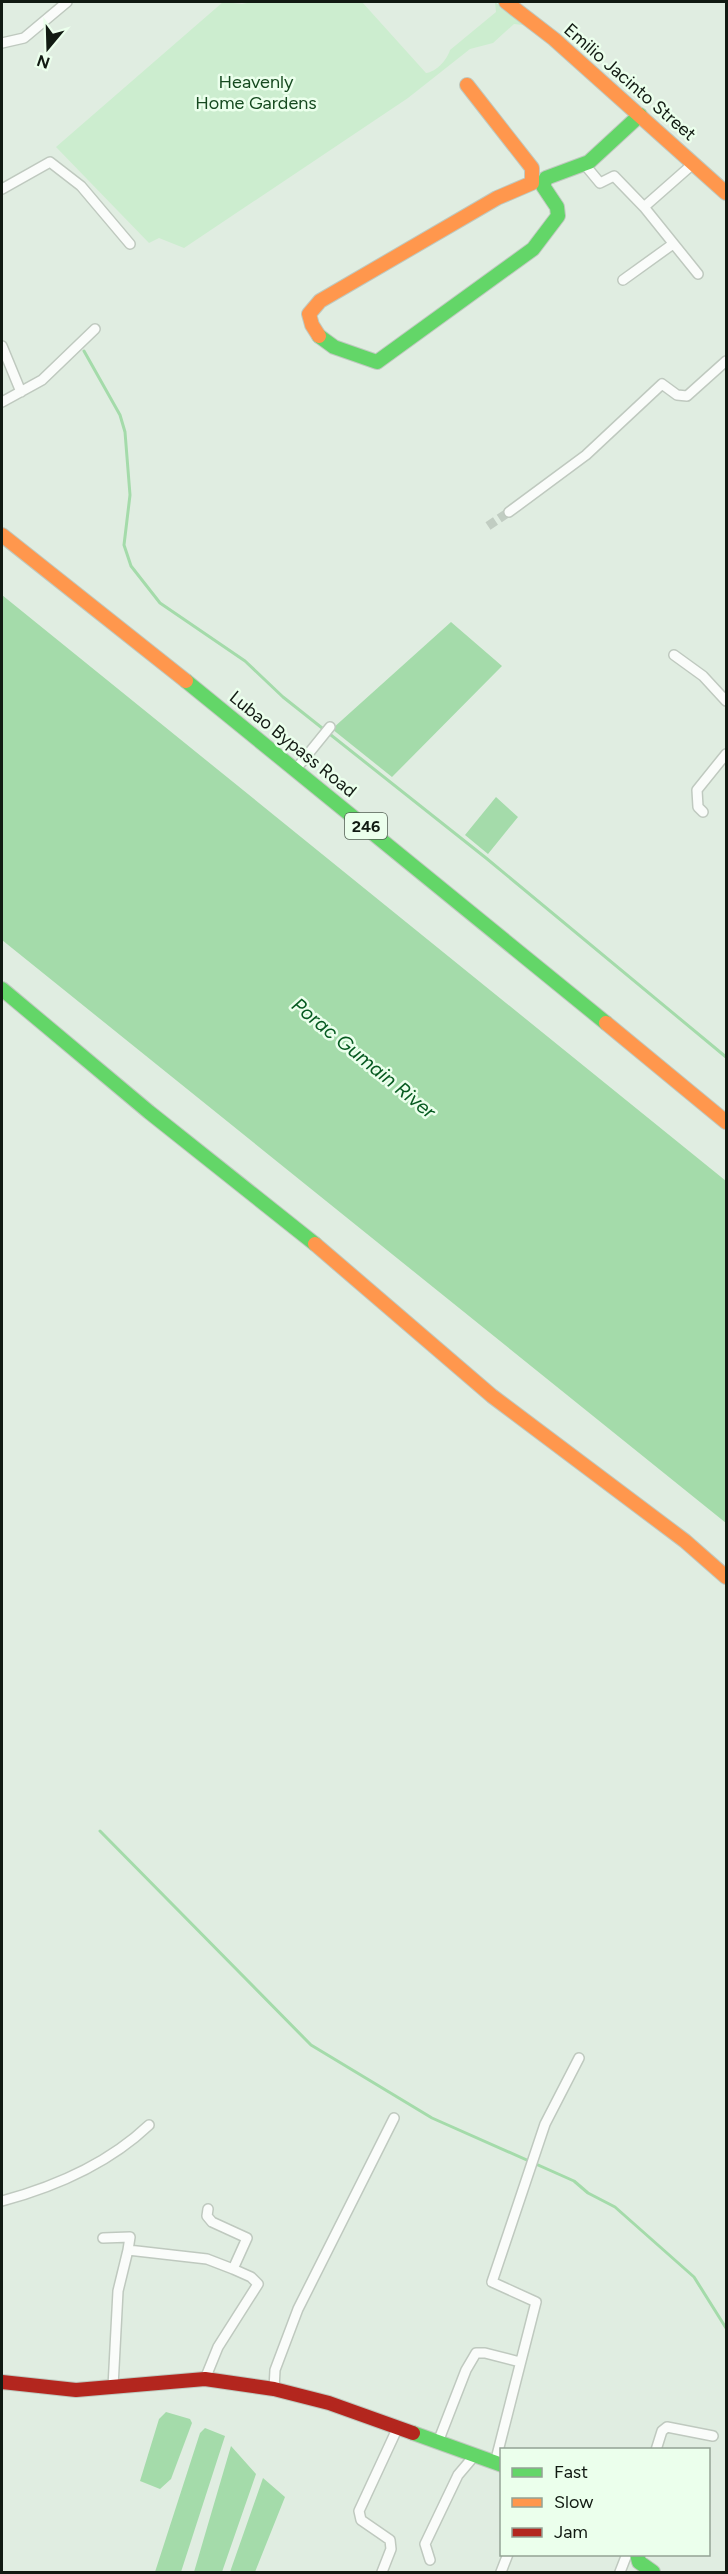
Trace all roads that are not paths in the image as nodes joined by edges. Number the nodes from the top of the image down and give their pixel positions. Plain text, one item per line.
1 (67, 2) edge
2 (507, 2) edge
3 (2, 43) edge
4 (467, 85) dead end
5 (640, 115) junction
6 (694, 163) junction
7 (585, 165) junction
8 (539, 179) junction
9 (2, 189) edge
10 (726, 193) edge
11 (644, 207) junction
12 (673, 243) junction
13 (130, 244) dead end
14 (698, 274) dead end
15 (623, 280) dead end
16 (95, 329) dead end
17 (2, 346) edge
18 (726, 361) edge
19 (21, 392) junction
20 (2, 402) edge
21 (509, 512) tunnel mouth
22 (2, 535) edge
23 (674, 655) dead end
24 (726, 701) edge
25 (327, 731) dead end
26 (726, 754) edge
27 (296, 769) junction
28 (703, 812) dead end
29 (2, 989) edge
30 (726, 1122) edge
31 (726, 1577) edge
32 (579, 2058) dead end
33 (394, 2118) dead end
34 (149, 2126) dead end
35 (2, 2201) edge
36 (208, 2209) dead end
37 (103, 2238) dead end
38 (128, 2250) junction
39 (233, 2269) junction
40 (520, 2362) junction
41 (205, 2379) junction
42 (2, 2382) edge
43 (113, 2387) junction
44 (274, 2389) junction
45 (398, 2427) junction
46 (713, 2436) dead end
47 (438, 2442) junction
48 (501, 2448) edge
49 (657, 2448) edge
50 (475, 2455) junction
51 (498, 2464) edge
52 (507, 2556) edge
53 (626, 2556) edge
54 (638, 2556) edge
55 (430, 2560) dead end
56 (382, 2572) edge
57 (501, 2572) edge
58 (620, 2572) edge
59 (653, 2572) edge

1 - 3 street
2 - 5 main road, Emilio Jacinto Street
4 - 8 main road
5 - 6 main road, Emilio Jacinto Street
5 - 7 main road
6 - 10 main road, Emilio Jacinto Street
6 - 11 street
7 - 8 main road
7 - 11 street
8 - 8 main road
9 - 13 street
11 - 12 street
12 - 14 street
12 - 15 street
16 - 19 street
17 - 19 street
18 - 21 street
19 - 20 street
22 - 27 main road, Lubao Bypass Road / 246
23 - 24 street
25 - 27 street
26 - 28 street
27 - 30 main road, Lubao Bypass Road / 246
29 - 31 main road
32 - 40 street
33 - 44 street
34 - 35 street
36 - 39 street
37 - 38 street
38 - 39 street
38 - 43 street
39 - 41 street
40 - 47 street
40 - 48 street
41 - 43 main road
41 - 44 main road
42 - 43 main road
44 - 45 main road
45 - 47 main road
45 - 56 street
46 - 49 street
47 - 50 main road
50 - 51 main road
50 - 55 street
52 - 57 street
53 - 58 street
54 - 59 main road

